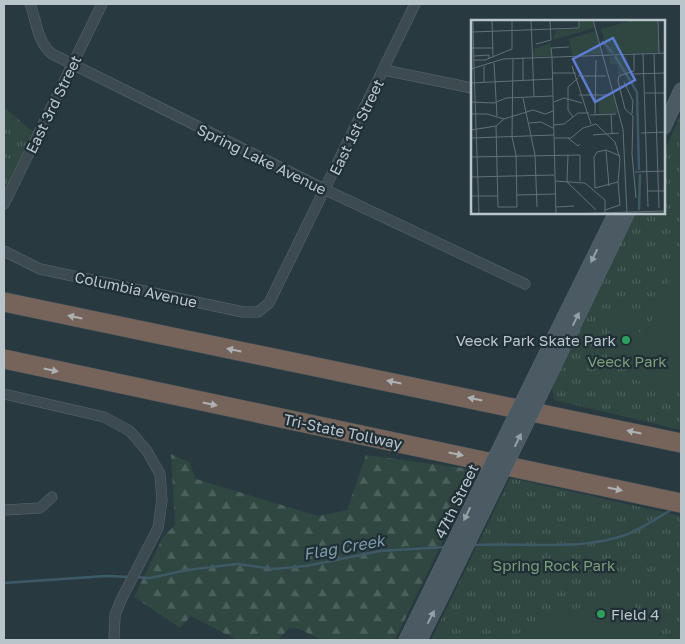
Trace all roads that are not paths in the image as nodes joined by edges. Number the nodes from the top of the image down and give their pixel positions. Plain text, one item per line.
1 (30, 4) edge
2 (102, 4) edge
3 (415, 4) edge
4 (72, 64) junction
5 (384, 70) junction
6 (471, 88) edge
7 (681, 90) edge
8 (665, 124) edge
9 (326, 190) junction
10 (4, 204) edge
11 (615, 214) edge
12 (627, 214) edge
13 (4, 251) edge
14 (525, 284) dead end
15 (4, 302) edge
16 (269, 303) joint
17 (4, 360) edge
18 (542, 378) junction
19 (4, 394) edge
20 (681, 443) edge
21 (52, 497) dead end
22 (681, 503) edge
23 (4, 510) edge
24 (114, 640) edge
25 (406, 640) edge
26 (420, 640) edge

1 - 4 street, Spring Lake Avenue
2 - 4 street, East 3rd Street
3 - 5 street, East 1st Street
4 - 9 street, Spring Lake Avenue
4 - 10 street, East 3rd Street
5 - 6 street
5 - 9 street, East 1st Street
7 - 8 main road
9 - 14 street, Spring Lake Avenue
9 - 16 street, East 1st Street
11 -> 18 main road
18 -> 12 main road
13 - 16 street, Columbia Avenue
20 -> 15 highway
17 -> 22 highway, Tri-State Tollway
18 -> 25 main road, 47th Street, bridge
26 -> 18 main road, 47th Street, bridge
19 - 24 street
21 - 23 street

